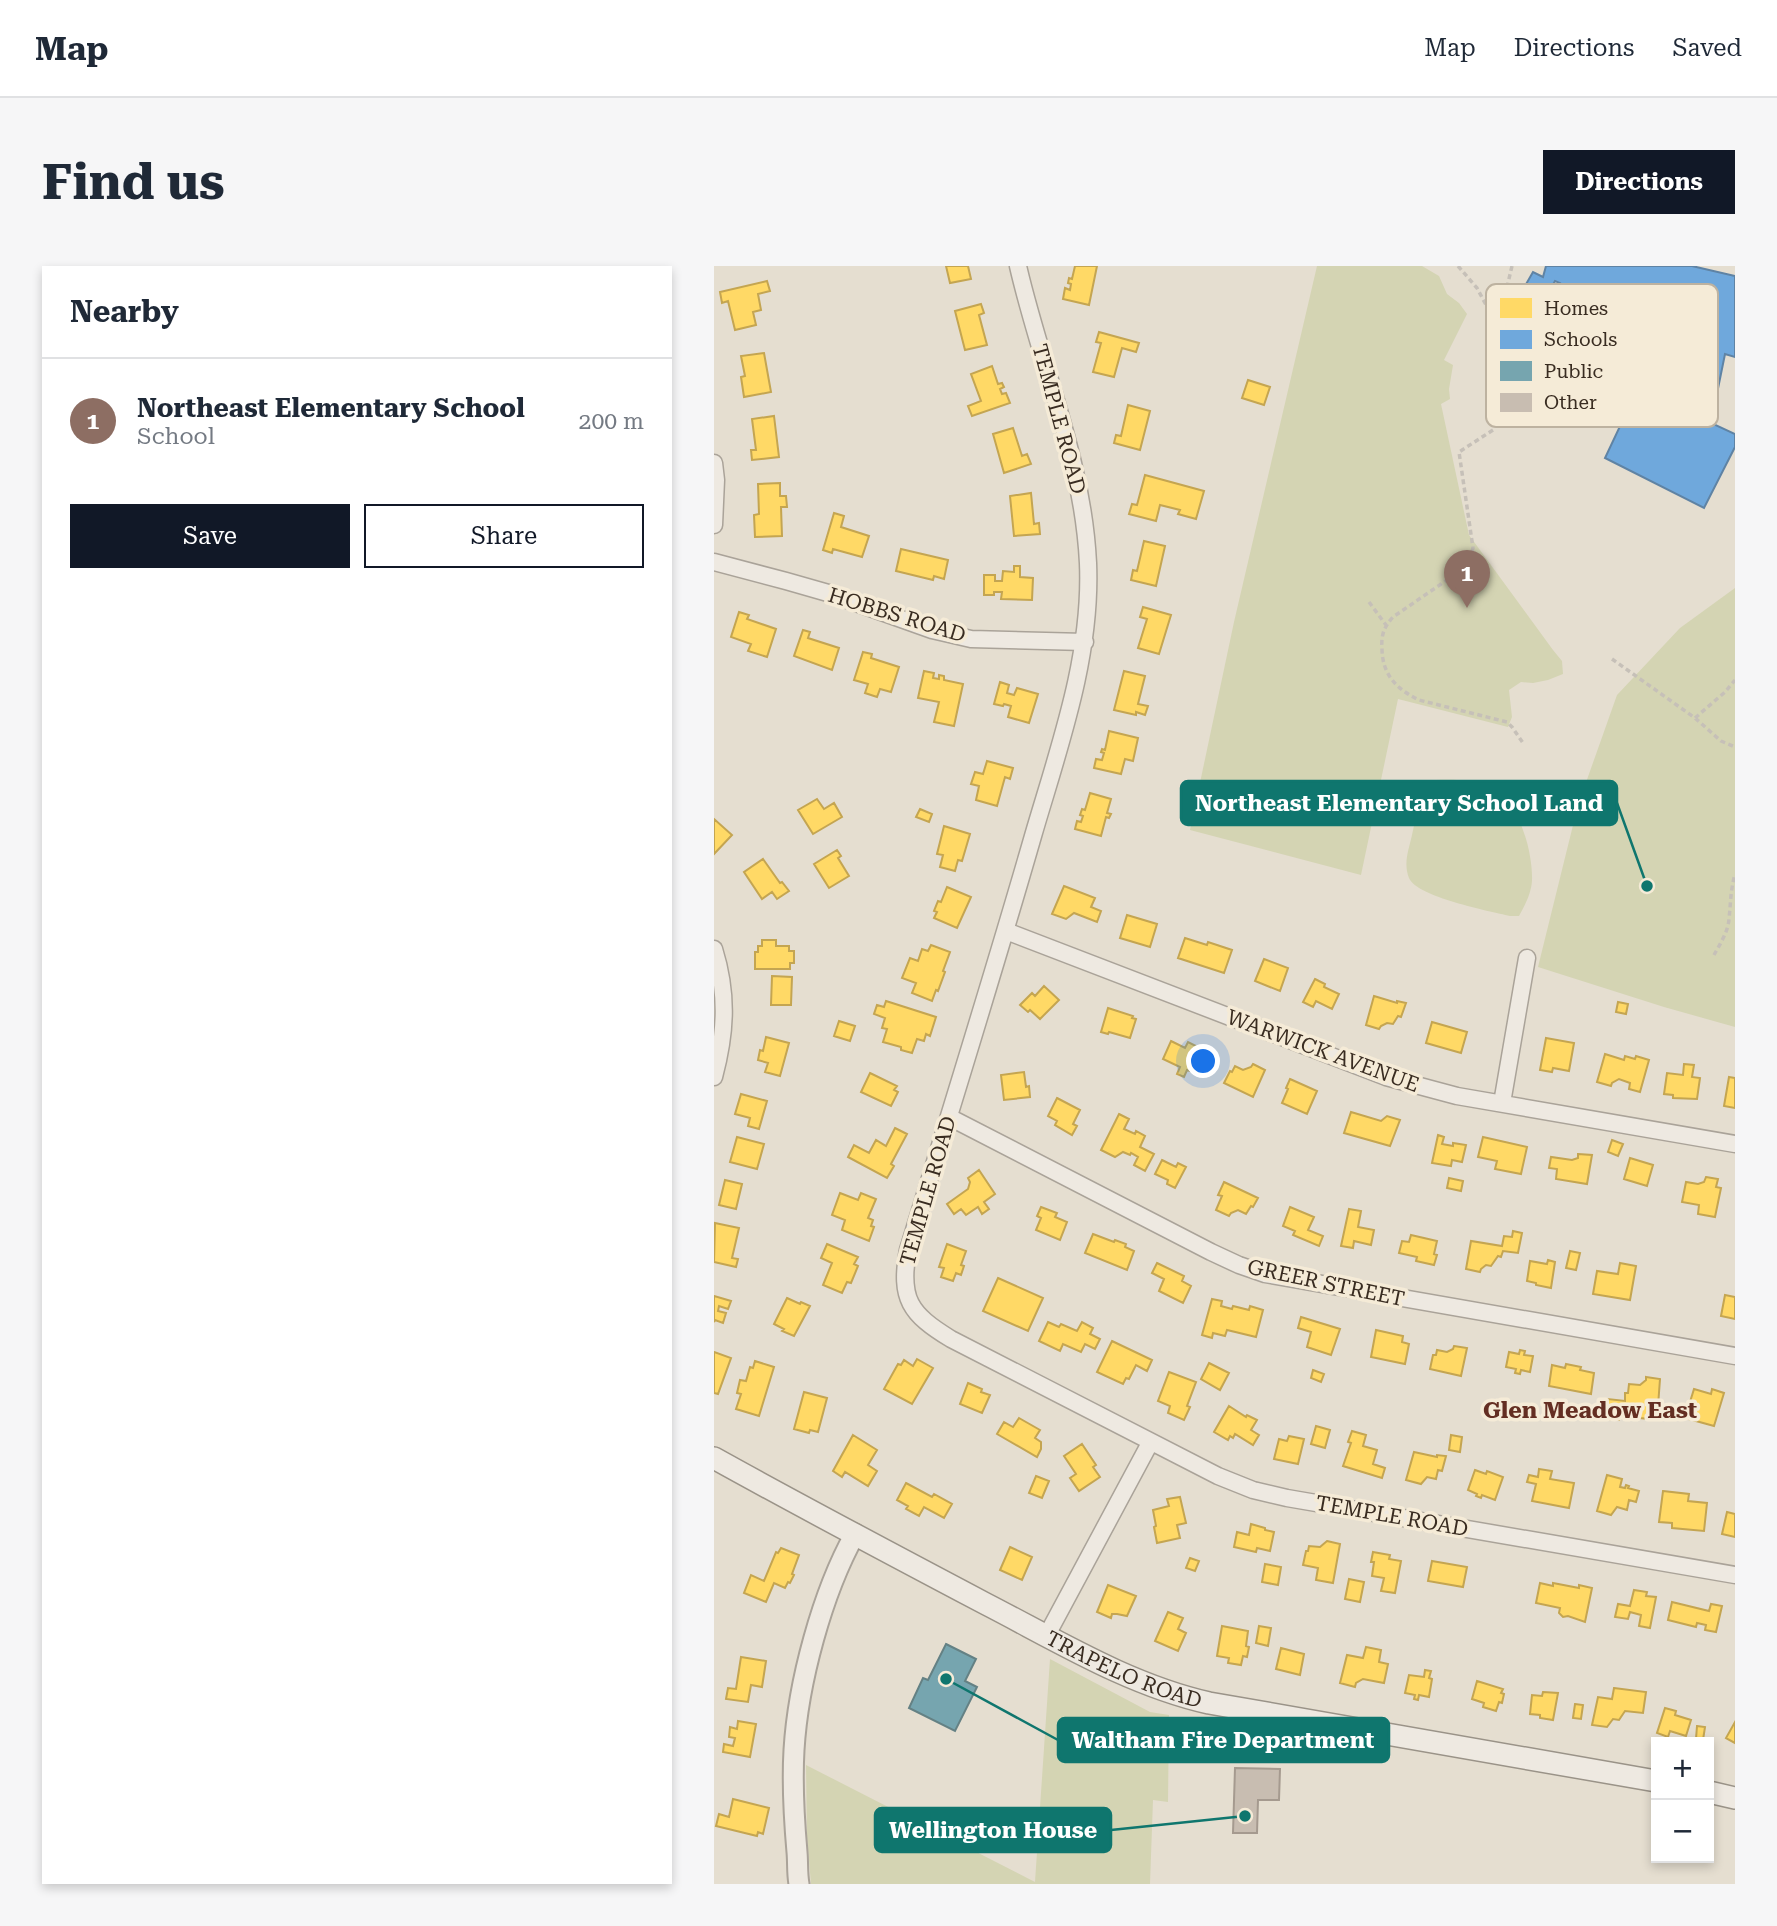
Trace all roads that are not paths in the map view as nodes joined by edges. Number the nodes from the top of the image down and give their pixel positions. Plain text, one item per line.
1 (1018, 266) edge
2 (714, 463) edge
3 (714, 525) edge
4 (714, 562) edge
5 (1084, 642) junction
6 (1006, 931) junction
7 (714, 949) edge
8 (1527, 958) dead end
9 (714, 1077) edge
10 (1502, 1103) junction
11 (949, 1117) junction
12 (1735, 1144) edge
13 (1735, 1356) edge
14 (1150, 1443) junction
15 (714, 1458) edge
16 (855, 1534) junction
17 (1735, 1575) edge
18 (1047, 1635) junction
19 (1651, 1779) edge
20 (1714, 1793) edge
21 (1735, 1798) edge
22 (799, 1884) edge

1 - 5 street, TEMPLE ROAD
2 - 3 street
4 - 5 street, HOBBS ROAD
5 - 6 street, TEMPLE ROAD
6 - 10 street, WARWICK AVENUE
6 - 11 street, TEMPLE ROAD
7 - 9 street
8 - 10 street
10 - 12 street, WARWICK AVENUE
11 - 13 street, GREER STREET
11 - 14 street, TEMPLE ROAD
14 - 17 street, TEMPLE ROAD
14 - 18 street
15 - 16 main road, TRAPELO ROAD
16 - 18 main road, TRAPELO ROAD
16 - 22 street
18 - 19 main road, TRAPELO ROAD
20 - 21 main road

